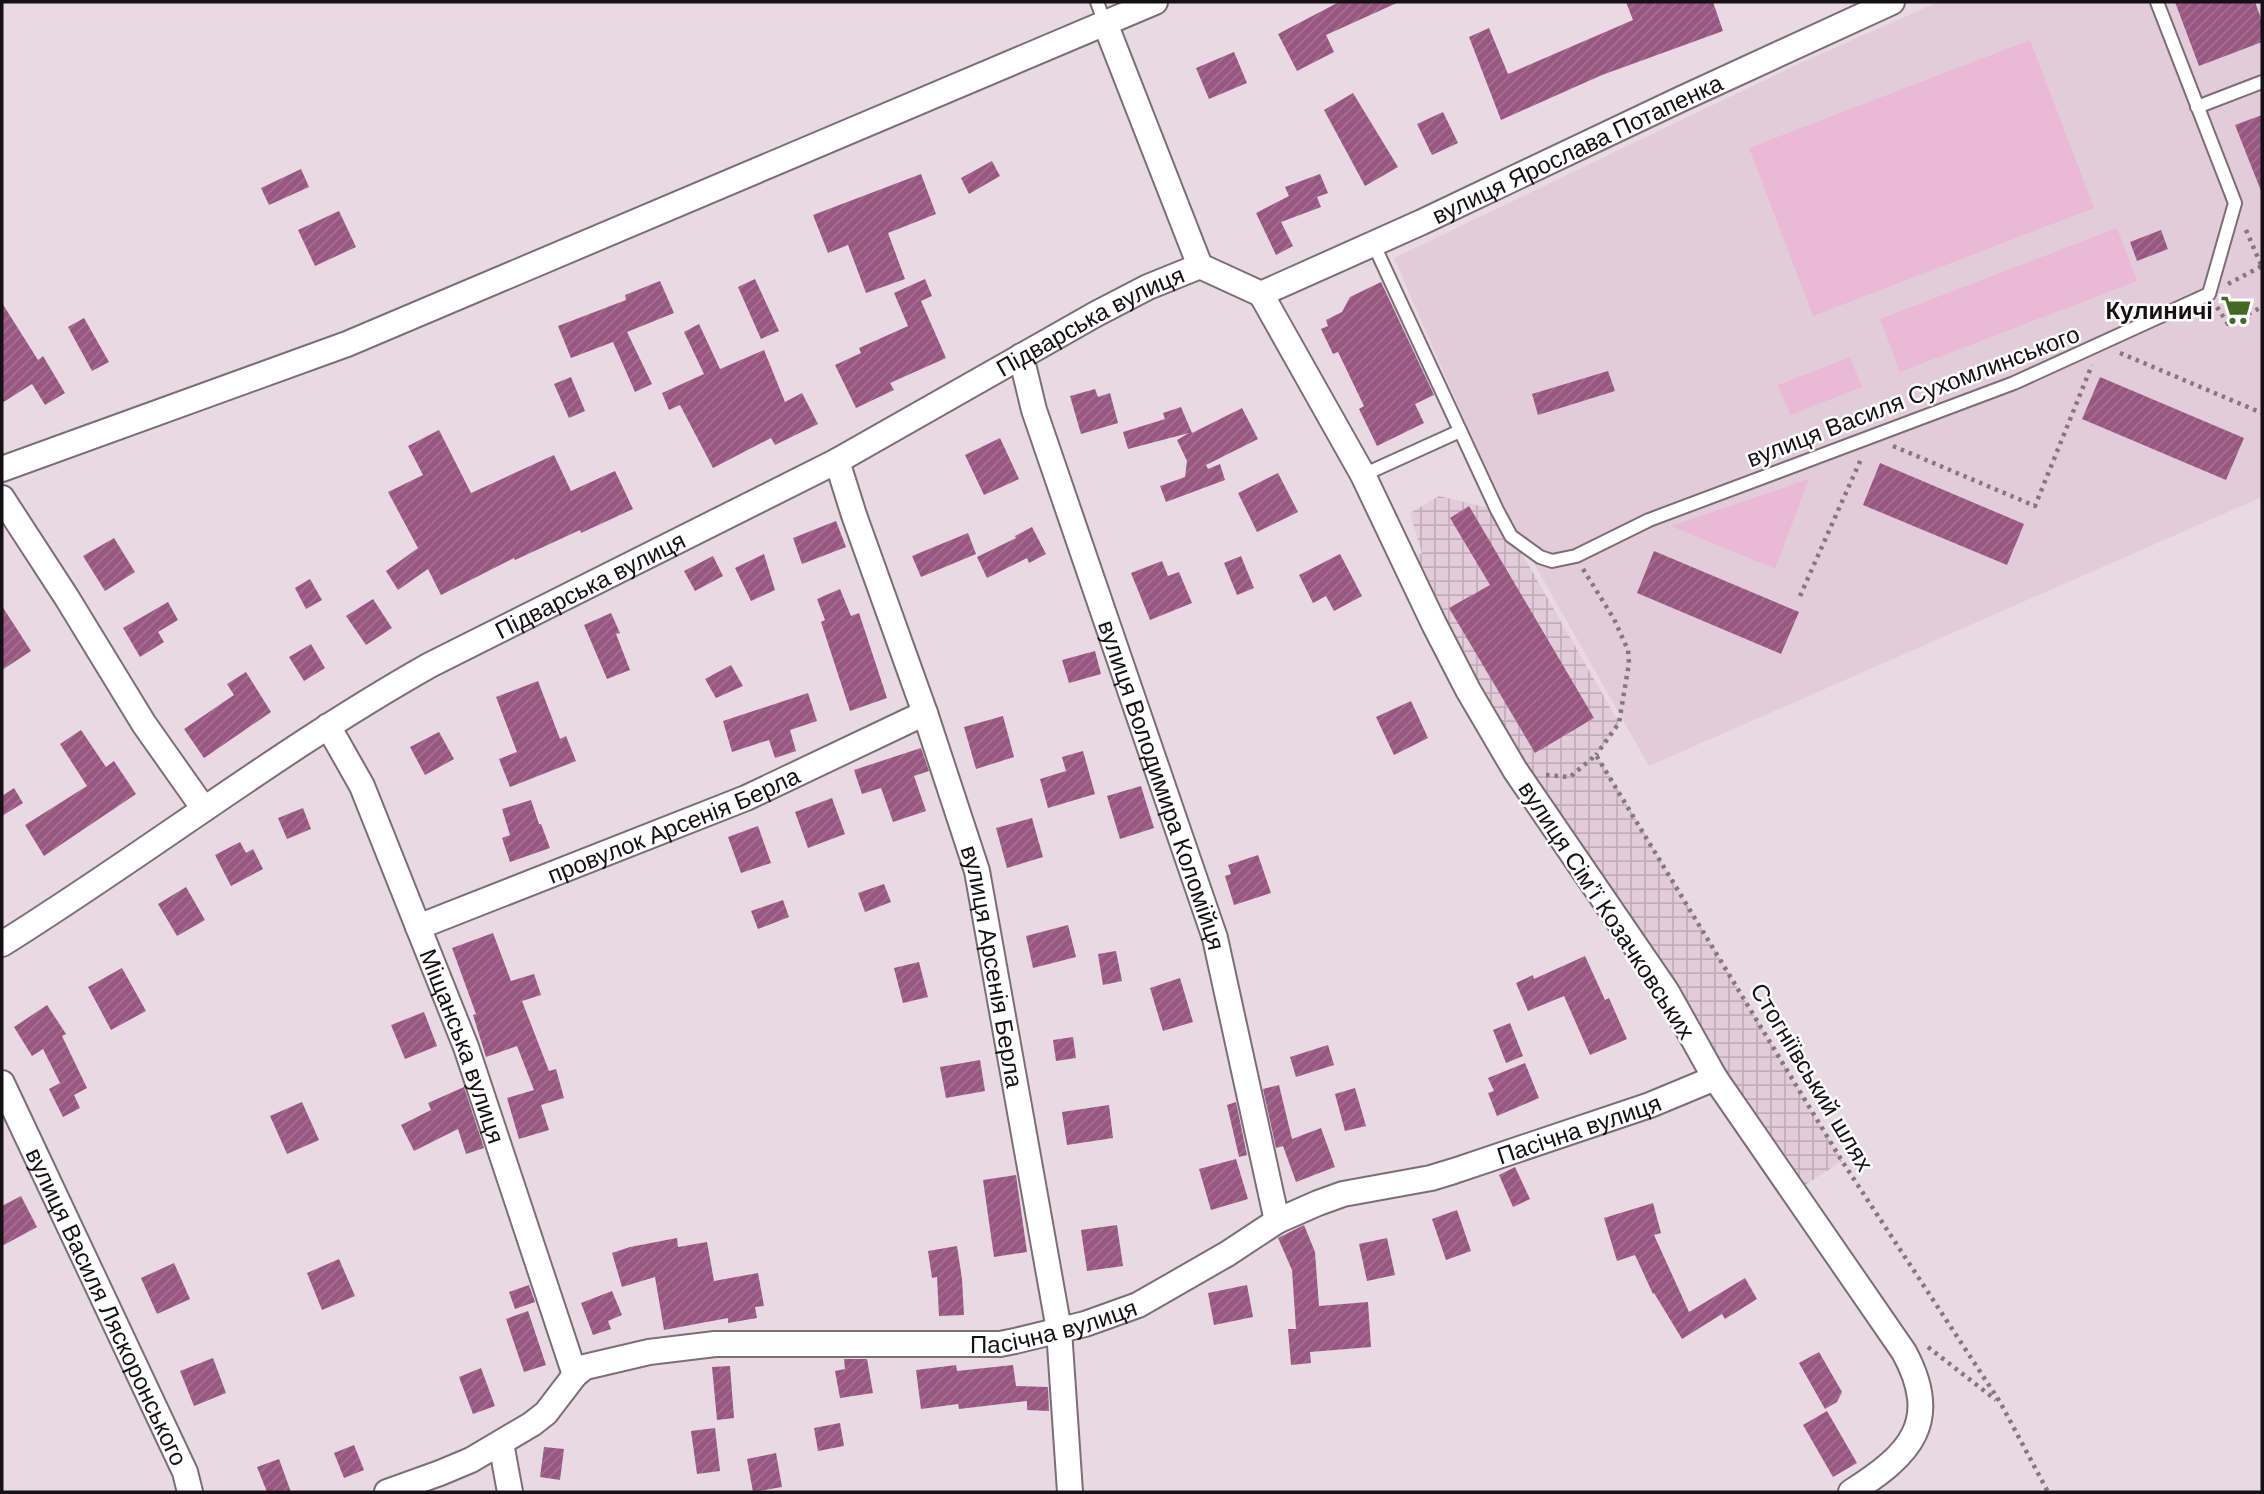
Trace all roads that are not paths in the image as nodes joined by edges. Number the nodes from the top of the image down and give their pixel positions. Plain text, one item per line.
1 (1155, 2) edge
2 (1892, 2) edge
3 (2157, 2) edge
4 (1101, 12) edge
5 (2262, 82) edge
6 (2197, 107) junction
7 (1373, 243) junction
8 (1199, 266) junction
9 (1261, 294) junction
10 (1021, 356) junction
11 (1460, 430) junction
12 (837, 461) junction
13 (2, 469) edge
14 (1363, 475) junction
15 (2, 498) edge
16 (925, 713) junction
17 (328, 726) junction
18 (204, 809) junction
19 (418, 927) junction
20 (2, 944) edge
21 (1714, 1078) junction
22 (2, 1083) edge
23 (1277, 1221) junction
24 (1059, 1330) junction
25 (575, 1375) junction
26 (501, 1443) junction
27 (190, 1492) edge
28 (387, 1492) edge
29 (510, 1492) edge
30 (1070, 1492) edge
31 (1851, 1492) edge

1 - 4 street
2 - 7 street, вулиця Ярослава Потапенка
3 - 6 lane
4 - 8 street
4 - 13 street
5 - 6 lane
6 - 11 lane, вулиця Василя Сухомлинського
7 - 9 street, вулиця Ярослава Потапенка
7 - 11 lane
8 - 9 street
8 - 10 street, Підварська вулиця
9 - 14 street, вулиця Сімʼї Козачковських
10 - 12 street, Підварська вулиця
10 - 23 street, вулиця Володимира Коломійця
11 - 14 lane
12 - 16 street, вулиця Арсенія Берла
12 - 17 street, Підварська вулиця
14 - 21 street, вулиця Сімʼї Козачковських
15 - 18 street
16 - 19 street, провулок Арсенія Берла
16 - 24 street, вулиця Арсенія Берла
17 - 18 street, Підварська вулиця
17 - 19 street, Міщанська вулиця
18 - 20 street, Підварська вулиця
19 - 25 street, Міщанська вулиця
21 - 23 street, Пасічна вулиця
21 - 31 street, вулиця Сімʼї Козачковських
22 - 27 street, вулиця Василя Ляскоронського
23 - 24 street, Пасічна вулиця
24 - 25 street, Пасічна вулиця
24 - 30 street, вулиця Арсенія Берла
25 - 26 street, Пасічна вулиця
26 - 28 street, Пасічна вулиця
26 - 29 street

